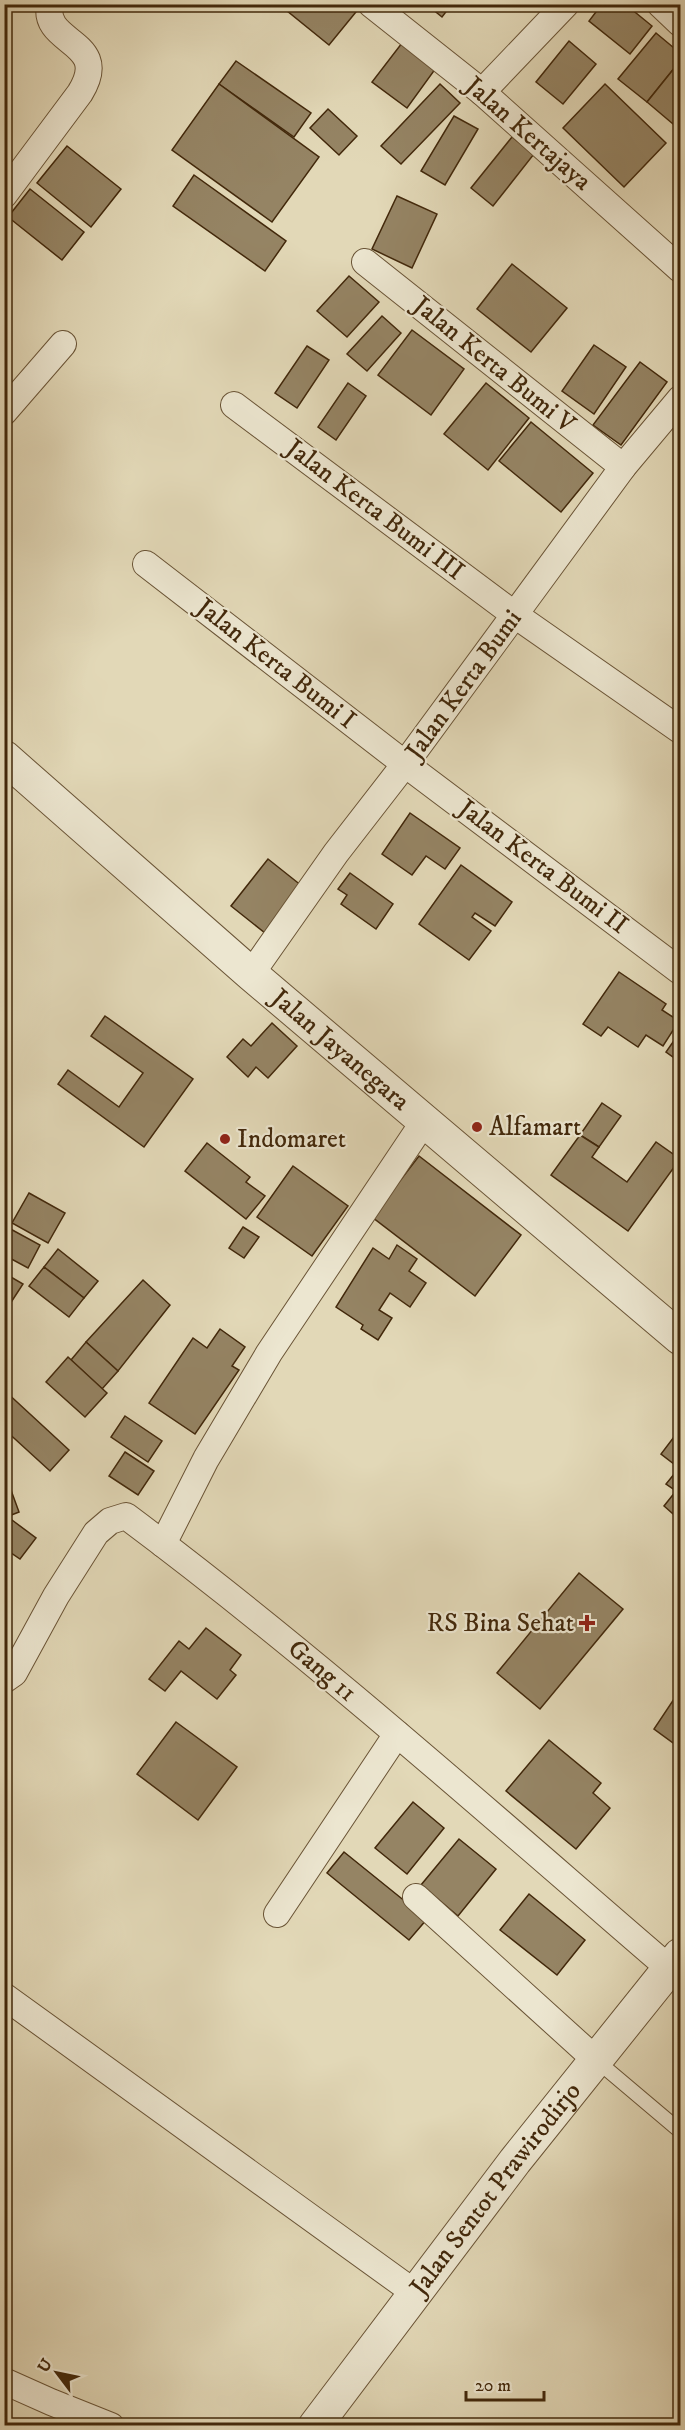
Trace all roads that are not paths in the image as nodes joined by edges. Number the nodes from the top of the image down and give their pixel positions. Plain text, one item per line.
1 (50, 4) edge
2 (371, 4) edge
3 (567, 4) edge
4 (660, 4) edge
5 (681, 23) edge
6 (482, 92) junction
7 (4, 195) edge
8 (365, 262) dead end
9 (681, 269) edge
10 (63, 344) dead end
11 (681, 399) edge
12 (234, 405) dead end
13 (4, 412) edge
14 (623, 467) junction
15 (146, 564) dead end
16 (515, 615) junction
17 (681, 730) edge
18 (4, 757) edge
19 (405, 764) junction
20 (681, 971) edge
21 (251, 974) junction
22 (425, 1120) junction
23 (681, 1338) edge
24 (163, 1544) junction
25 (4, 1680) edge
26 (397, 1734) junction
27 (416, 1897) dead end
28 (277, 1914) dead end
29 (675, 1962) edge
30 (4, 1996) edge
31 (596, 2060) junction
32 (681, 2131) edge
33 (415, 2293) junction
34 (4, 2381) edge
35 (111, 2426) edge
36 (315, 2426) edge

1 - 7 street
2 - 6 street, Jalan Kertajaya
3 - 6 street
4 - 5 street
6 - 9 street, Jalan Kertajaya
8 - 14 street, Jalan Kerta Bumi V
10 - 13 street
11 - 14 street, Jalan Kerta Bumi
12 - 16 street, Jalan Kerta Bumi III
14 - 16 street, Jalan Kerta Bumi
15 - 19 street, Jalan Kerta Bumi I
16 - 17 street, Jalan Kerta Bumi III
16 - 19 street, Jalan Kerta Bumi
18 - 21 street, Jalan Jayanegara
19 - 20 street, Jalan Kerta Bumi II
19 - 21 street, Jalan Kerta Bumi
21 - 22 street, Jalan Jayanegara
22 - 23 street, Jalan Jayanegara
22 - 24 street
24 - 25 street, Gang 11
24 - 26 street, Gang 11
26 - 28 street
26 - 29 street, Gang 11
27 - 31 street
29 - 31 street, Jalan Sentot Prawirodirjo
30 - 33 street
31 - 32 lane
31 - 33 street, Jalan Sentot Prawirodirjo
33 - 36 street, Jalan Sentot Prawirodirjo
34 - 35 street

